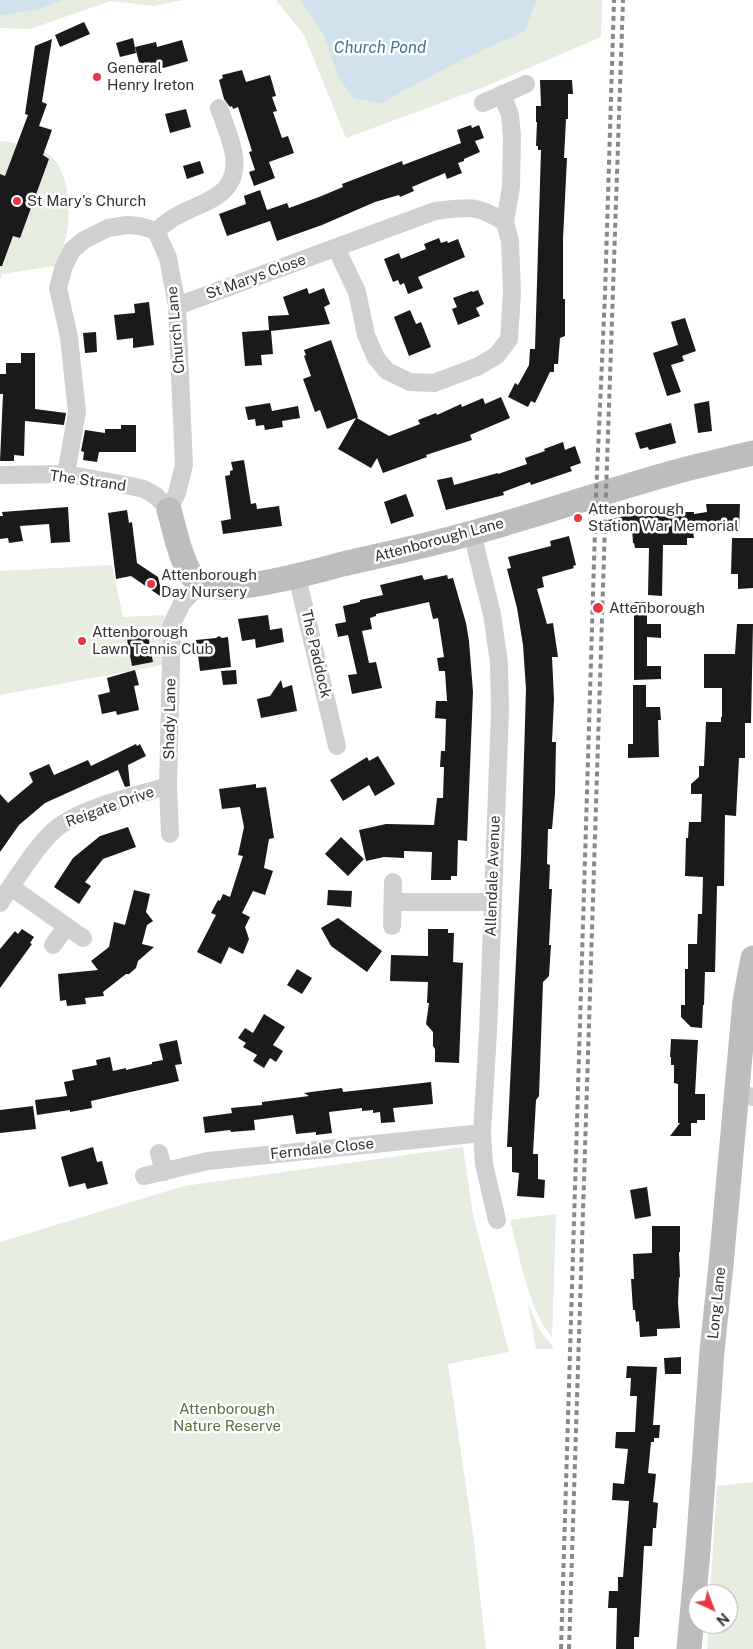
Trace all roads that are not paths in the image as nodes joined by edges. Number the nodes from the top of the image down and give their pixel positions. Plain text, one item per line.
1 (526, 84) dead end
2 (502, 94) junction
3 (483, 103) dead end
4 (219, 108) dead end
5 (505, 222) junction
6 (156, 231) junction
7 (336, 248) junction
8 (176, 306) junction
9 (753, 454) edge
10 (66, 474) junction
11 (0, 475) edge
12 (169, 510) junction
13 (472, 533) junction
14 (297, 576) junction
15 (200, 584) junction
16 (331, 739) dead end
17 (168, 786) junction
18 (170, 834) dead end
19 (393, 882) dead end
20 (11, 887) junction
21 (393, 902) junction
22 (492, 902) junction
23 (0, 903) edge
24 (66, 926) junction
25 (392, 926) dead end
26 (82, 938) dead end
27 (53, 945) dead end
28 (753, 958) edge
29 (744, 1095) edge
30 (482, 1133) junction
31 (159, 1153) dead end
32 (164, 1172) junction
33 (144, 1176) dead end
34 (497, 1220) dead end
35 (689, 1649) edge

1 - 2 street
2 - 3 street
2 - 5 street
4 - 6 street
5 - 7 street, St Marys Close
5 - 7 street
6 - 8 street, Church Lane
6 - 10 street
7 - 8 street, St Marys Close
8 - 12 street, Church Lane
9 - 13 street, Attenborough Lane
10 - 11 street, The Strand
10 - 12 street, The Strand
12 - 15 street
13 - 14 street, Attenborough Lane
13 - 22 street, Allendale Avenue
14 - 15 street, Attenborough Lane
14 - 16 street, The Paddock
15 - 17 street, Shady Lane
17 - 18 street, Shady Lane
17 - 20 street, Reigate Drive
19 - 21 street
20 - 23 street, Reigate Drive
20 - 24 street
21 - 22 street
21 - 25 street
22 - 30 street, Allendale Avenue
24 - 26 street
24 - 27 street
28 - 29 street, Long Lane
29 - 35 street, Long Lane
30 - 32 street, Ferndale Close
30 - 34 street, Allendale Avenue
31 - 32 street
32 - 33 street, Ferndale Close

